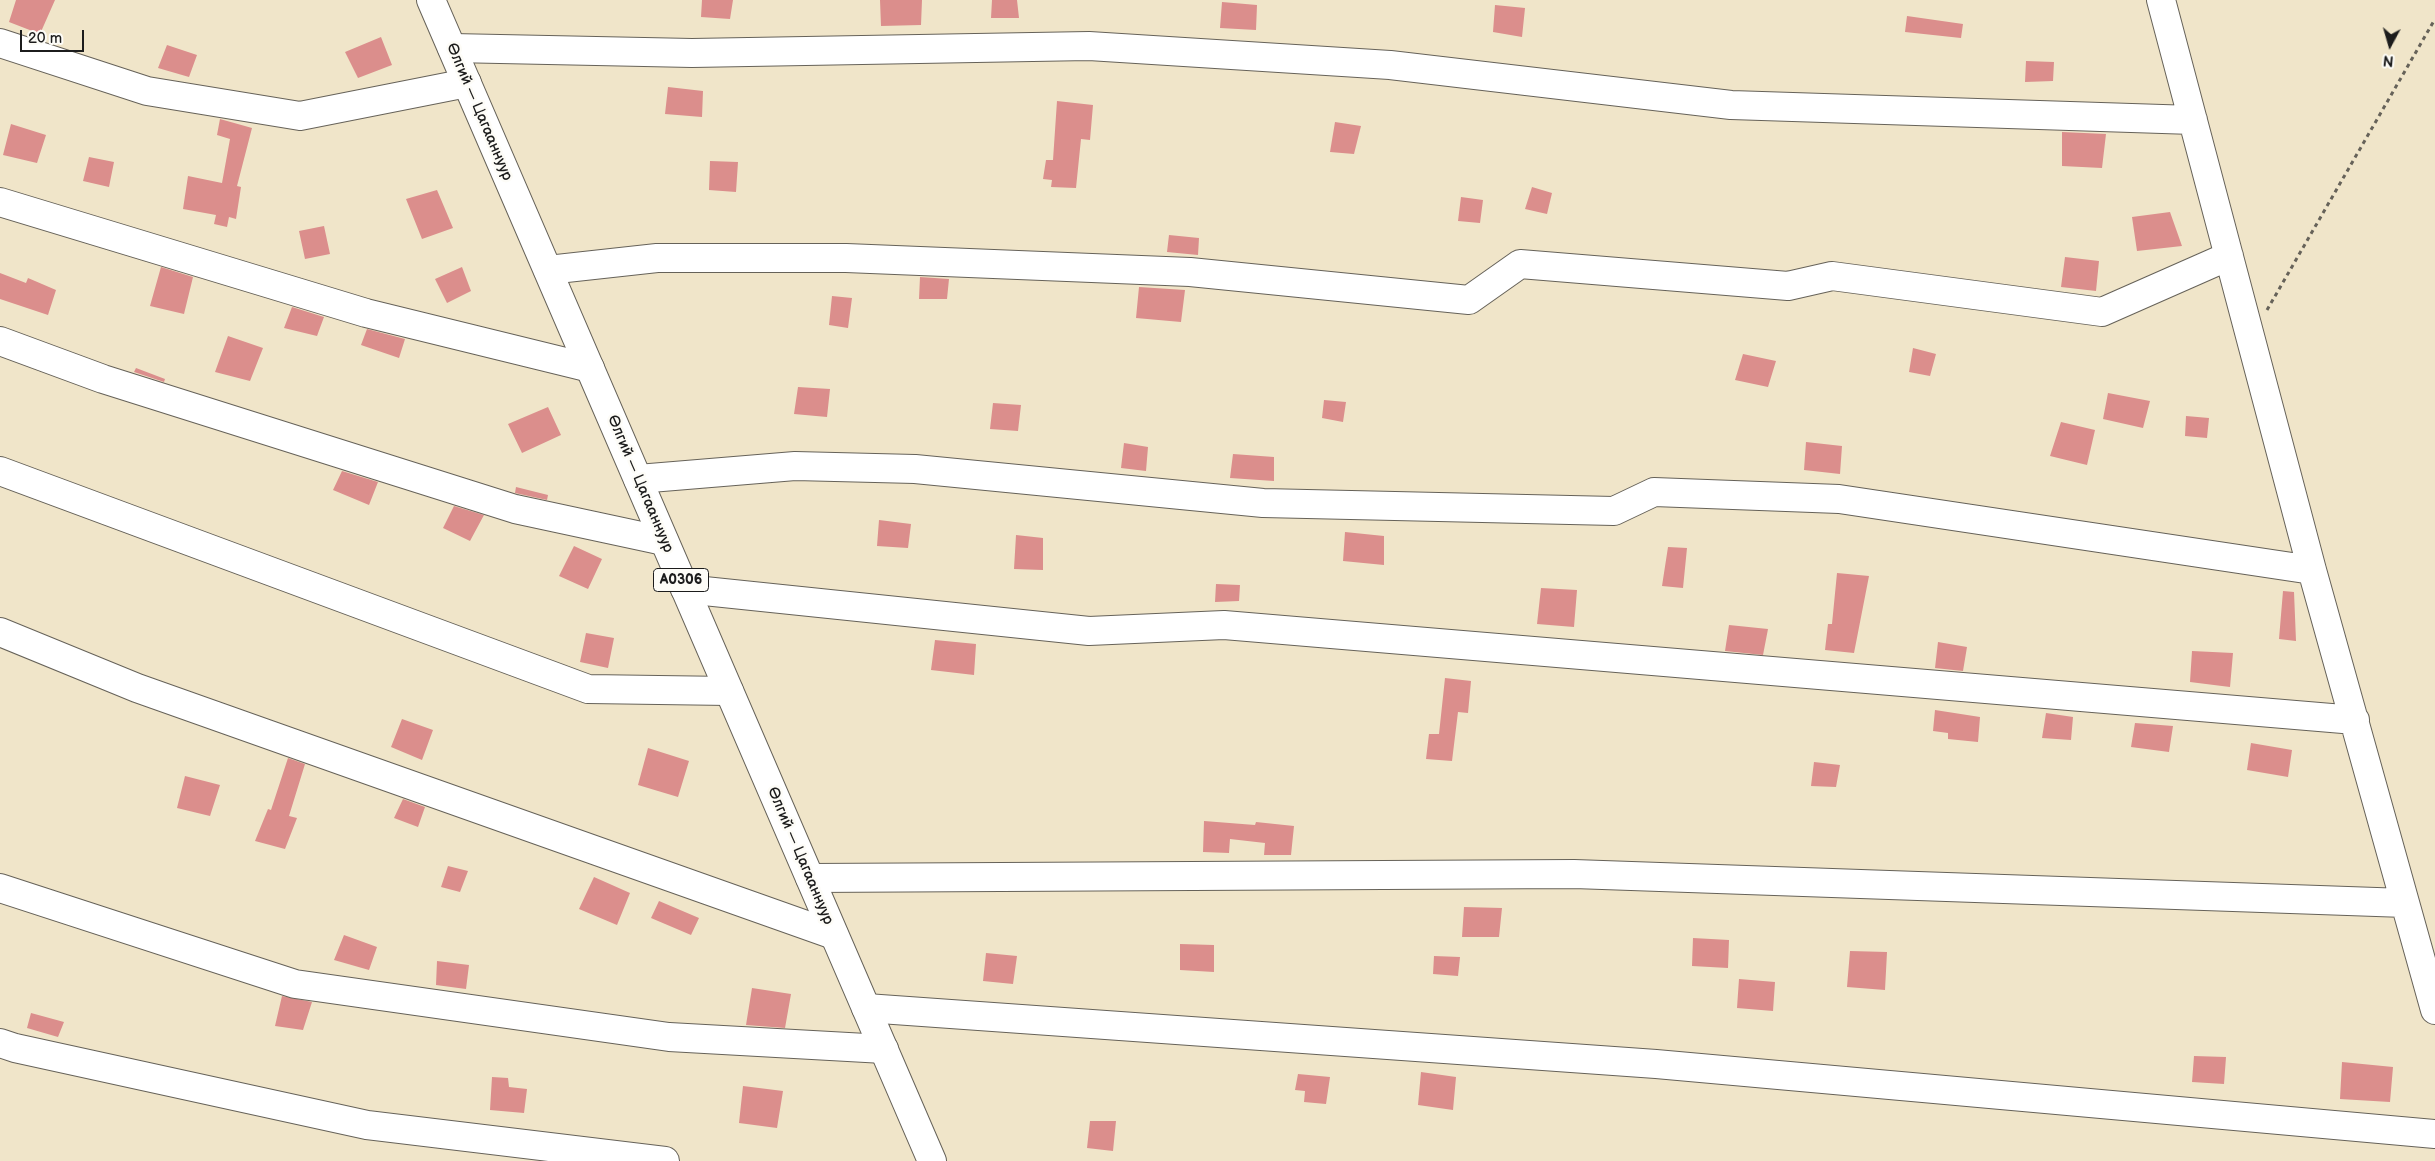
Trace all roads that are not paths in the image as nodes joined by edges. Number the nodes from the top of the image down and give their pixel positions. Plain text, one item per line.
1 (431, 0) edge
2 (2161, 0) edge
3 (0, 43) edge
4 (452, 48) junction
5 (466, 83) junction
6 (2193, 120) junction
7 (0, 202) edge
8 (2229, 256) junction
9 (548, 270) junction
10 (0, 341) edge
11 (590, 368) junction
12 (0, 471) edge
13 (638, 479) junction
14 (664, 541) junction
15 (2312, 570) junction
16 (685, 588) junction
17 (0, 632) edge
18 (729, 691) junction
19 (2355, 720) junction
20 (810, 878) junction
21 (0, 888) edge
22 (2404, 903) junction
23 (834, 935) junction
24 (866, 1008) junction
25 (2435, 1010) edge
26 (0, 1043) edge
27 (884, 1049) junction
28 (2435, 1134) edge
29 (665, 1161) edge
30 (932, 1161) edge

1 - 4 main road, Өлгий — Цагааннуур / A0306
2 - 6 main road
3 - 5 main road
4 - 5 main road, Өлгий — Цагааннуур / A0306
4 - 6 main road
5 - 9 main road, Өлгий — Цагааннуур / A0306
6 - 8 main road
7 - 11 main road
8 - 9 main road
8 - 15 main road
9 - 11 main road, Өлгий — Цагааннуур / A0306
10 - 14 main road
11 - 13 main road, Өлгий — Цагааннуур / A0306
12 - 18 main road
13 - 14 main road, Өлгий — Цагааннуур / A0306
13 - 15 main road
14 - 16 main road, Өлгий — Цагааннуур / A0306
15 - 19 main road
16 - 18 main road, Өлгий — Цагааннуур / A0306
16 - 19 main road
17 - 23 main road
18 - 20 main road, Өлгий — Цагааннуур / A0306
19 - 22 main road
20 - 22 main road
20 - 23 main road, Өлгий — Цагааннуур / A0306
21 - 27 main road
22 - 25 main road
23 - 24 main road, Өлгий — Цагааннуур / A0306
24 - 27 main road, Өлгий — Цагааннуур / A0306
24 - 28 main road
26 - 29 main road
27 - 30 main road, Өлгий — Цагааннуур / A0306

